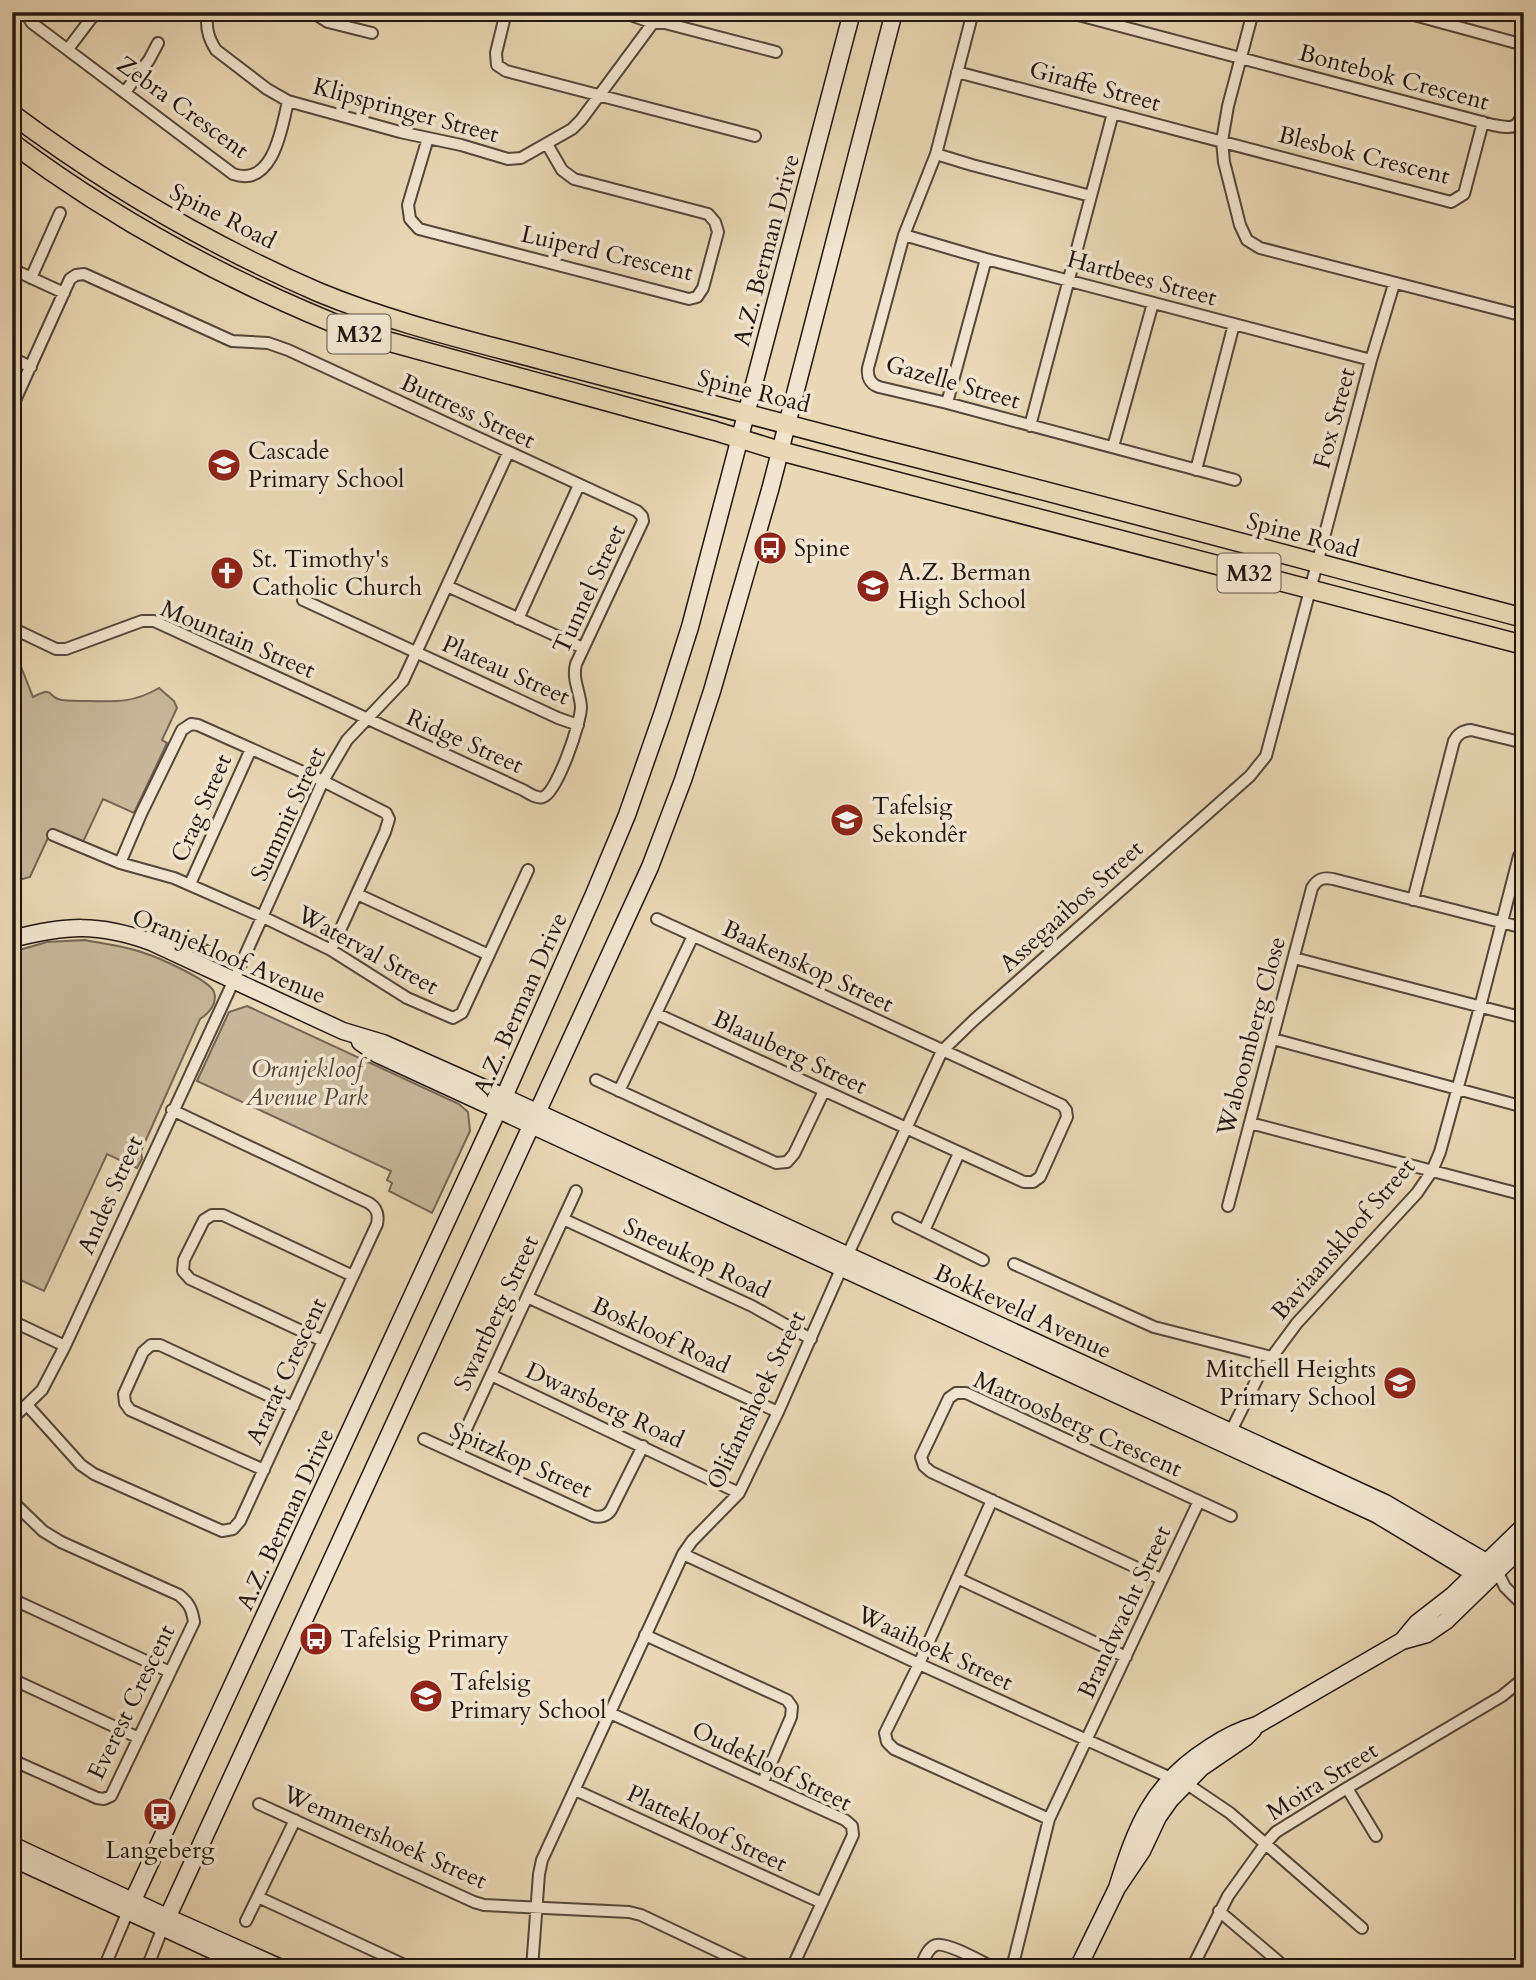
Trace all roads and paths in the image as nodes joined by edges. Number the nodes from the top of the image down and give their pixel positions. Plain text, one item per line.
1 (25, 12) edge
2 (96, 12) edge
3 (208, 12) edge
4 (312, 12) edge
5 (506, 12) edge
6 (622, 12) edge
7 (661, 12) edge
8 (852, 12) edge
9 (894, 12) edge
10 (973, 12) edge
11 (1067, 12) edge
12 (1253, 12) edge
13 (1403, 12) edge
14 (653, 23) junction
15 (372, 33) dead end
16 (159, 43) dead end
17 (1524, 45) edge
18 (68, 49) junction
19 (776, 52) dead end
20 (1241, 58) junction
21 (957, 72) junction
22 (125, 92) junction
23 (598, 97) junction
24 (288, 101) junction
25 (1524, 108) edge
26 (1113, 113) junction
27 (12, 114) edge
28 (1483, 122) junction
29 (755, 136) dead end
30 (428, 138) junction
31 (1222, 141) junction
32 (12, 143) edge
33 (547, 144) junction
34 (936, 154) junction
35 (1091, 197) junction
36 (60, 213) dead end
37 (904, 235) junction
38 (986, 259) junction
39 (12, 269) edge
40 (31, 278) junction
41 (1069, 281) junction
42 (1394, 284) junction
43 (64, 293) junction
44 (1153, 303) junction
45 (1524, 316) edge
46 (1234, 324) junction
47 (12, 358) edge
48 (1371, 360) junction
49 (31, 367) junction
50 (947, 403) junction
51 (12, 407) edge
52 (747, 415) junction
53 (786, 424) junction
54 (1030, 426) junction
55 (741, 439) junction
56 (1113, 447) junction
57 (779, 451) junction
58 (508, 453) junction
59 (1196, 470) junction
60 (1235, 480) dead end
61 (579, 485) junction
62 (642, 516) joint
63 (1317, 564) junction
64 (447, 586) junction
65 (1311, 590) junction
66 (303, 600) dead end
67 (1524, 618) edge
68 (518, 619) junction
69 (12, 628) edge
70 (1524, 645) edge
71 (583, 648) junction
72 (416, 653) junction
73 (368, 720) junction
74 (578, 725) junction
75 (1524, 743) edge
76 (251, 749) junction
77 (323, 781) junction
78 (546, 796) joint
79 (53, 835) dead end
80 (1524, 849) edge
81 (120, 863) junction
82 (528, 870) dead end
83 (190, 884) junction
84 (356, 894) junction
85 (1413, 900) junction
86 (263, 916) junction
87 (657, 919) dead end
88 (1502, 922) junction
89 (1524, 928) edge
90 (693, 936) junction
91 (12, 940) edge
92 (331, 950) junction
93 (489, 955) junction
94 (1294, 958) junction
95 (234, 980) junction
96 (1480, 1007) junction
97 (657, 1014) junction
98 (1524, 1018) edge
99 (1273, 1039) junction
100 (942, 1051) junction
101 (596, 1080) dead end
102 (1457, 1090) junction
103 (619, 1091) junction
104 (824, 1091) junction
105 (501, 1103) junction
106 (1524, 1107) edge
107 (172, 1111) junction
108 (533, 1118) junction
109 (1250, 1123) junction
110 (905, 1128) junction
111 (959, 1153) junction
112 (1432, 1171) junction
113 (576, 1191) dead end
114 (1524, 1195) edge
115 (1228, 1206) dead end
116 (563, 1219) junction
117 (898, 1219) dead end
118 (924, 1231) junction
119 (983, 1260) dead end
120 (845, 1261) junction
121 (1014, 1264) dead end
122 (353, 1276) junction
123 (527, 1297) junction
124 (12, 1321) edge
125 (811, 1339) junction
126 (323, 1340) junction
127 (65, 1346) junction
128 (1271, 1357) junction
129 (491, 1375) junction
130 (27, 1405) junction
131 (293, 1406) junction
132 (778, 1412) junction
133 (12, 1419) edge
134 (1228, 1438) junction
135 (424, 1439) dead end
136 (643, 1446) junction
137 (455, 1453) junction
138 (264, 1470) junction
139 (738, 1493) junction
140 (992, 1500) junction
141 (12, 1501) edge
142 (1199, 1501) junction
143 (1231, 1516) dead end
144 (1524, 1526) edge
145 (1524, 1545) edge
146 (683, 1554) junction
147 (1486, 1572) junction
148 (957, 1578) junction
149 (1161, 1579) junction
150 (12, 1599) edge
151 (1524, 1606) edge
152 (645, 1635) junction
153 (1126, 1657) junction
154 (919, 1664) junction
155 (170, 1672) junction
156 (1524, 1678) edge
157 (12, 1679) edge
158 (610, 1713) junction
159 (139, 1738) junction
160 (1087, 1740) junction
161 (12, 1760) edge
162 (1178, 1780) junction
163 (763, 1782) junction
164 (1347, 1788) junction
165 (575, 1790) junction
166 (260, 1804) dead end
167 (1049, 1819) junction
168 (295, 1820) junction
169 (1376, 1836) dead end
170 (1266, 1843) junction
171 (12, 1844) edge
172 (12, 1858) edge
173 (258, 1897) junction
174 (822, 1903) junction
175 (131, 1906) junction
176 (537, 1908) junction
177 (1219, 1911) junction
178 (246, 1921) dead end
179 (165, 1922) junction
180 (1362, 1928) dead end
181 (104, 1968) edge
182 (147, 1968) edge
183 (251, 1968) edge
184 (281, 1968) edge
185 (411, 1968) edge
186 (532, 1968) edge
187 (753, 1968) edge
188 (792, 1968) edge
189 (920, 1968) edge
190 (994, 1968) edge
191 (1012, 1968) edge
192 (1078, 1968) edge
193 (1192, 1968) edge
194 (1286, 1968) edge

1 - 18 street, Zebra Crescent
2 - 18 street
3 - 24 street, Klipspringer Street
4 - 15 street
5 - 23 street
6 - 14 street
7 - 14 street, Klipspringer Street
8 - 52 street, A.Z. Berman Drive
9 - 53 street
10 - 21 street, Gazelle Street
11 - 20 street
12 - 20 street
13 - 17 street
14 - 19 street
14 - 23 street, Klipspringer Street
16 - 22 street
18 - 22 street, Zebra Crescent
20 - 28 street, Bontebok Crescent
20 - 31 street
21 - 26 street, Giraffe Street
21 - 34 street, Gazelle Street
22 - 24 street, Zebra Crescent
23 - 29 street
23 - 33 street, Klipspringer Street
24 - 30 street, Klipspringer Street
25 - 28 street, Bontebok Crescent
26 - 31 street, Giraffe Street
26 - 35 street
27 - 52 main road, Spine Road / M32
28 - 31 street, Blesbok Crescent
30 - 33 street, Klipspringer Street
30 - 33 street, Luiperd Crescent
31 - 42 street
32 - 55 main road, Spine Road / M32
34 - 35 street
34 - 37 street, Gazelle Street
35 - 41 street
36 - 40 street
37 - 38 street, Hartbees Street
37 - 50 street, Gazelle Street
38 - 41 street, Hartbees Street
38 - 50 street
39 - 40 street
40 - 43 street
41 - 44 street, Hartbees Street
41 - 54 street
42 - 45 street
42 - 48 street, Fox Street
43 - 49 street
43 - 58 street, Buttress Street
44 - 46 street, Hartbees Street
44 - 56 street
46 - 48 street, Hartbees Street
46 - 59 street
47 - 49 street
48 - 63 street, Fox Street
49 - 51 street
50 - 54 street, Gazelle Street
52 - 53 main road, Spine Road / M32
52 - 55 street, A.Z. Berman Drive
53 - 57 street
53 - 63 main road, Spine Road / M32
54 - 56 street, Gazelle Street
55 - 57 main road, Spine Road / M32
55 - 105 street, A.Z. Berman Drive
56 - 59 street, Gazelle Street
57 - 65 main road, Spine Road / M32
57 - 108 street
58 - 61 street, Buttress Street
58 - 64 street, Summit Street
59 - 60 street, Gazelle Street
61 - 62 street, Buttress Street
61 - 68 street
62 - 71 street, Tunnel Street
63 - 65 street, Fox Street
63 - 67 main road, Spine Road / M32
64 - 68 street
64 - 72 street, Summit Street
65 - 70 main road, Spine Road / M32
65 - 100 street, Assegaaibos Street
66 - 72 street, Plateau Street
68 - 71 street
69 - 73 street, Mountain Street
71 - 74 street, Tunnel Street
72 - 73 street, Summit Street
72 - 74 street, Plateau Street
73 - 77 street, Summit Street
73 - 78 street, Ridge Street
74 - 78 street, Tunnel Street
75 - 85 street
76 - 77 street
76 - 81 street
76 - 83 street, Crag Street
77 - 84 street
77 - 86 street, Summit Street
79 - 81 street, Waterval Street
80 - 88 street, Baviaanskloof Street
81 - 83 street, Waterval Street
82 - 93 street, Waterval Street
83 - 86 street, Waterval Street
84 - 92 street
84 - 93 street
85 - 88 street
85 - 94 street, Waboomberg Close
86 - 92 street, Waterval Street
86 - 95 street, Summit Street
87 - 90 street, Baakenskop Street
88 - 89 street
88 - 96 street, Baviaanskloof Street
90 - 97 street
90 - 100 street, Baakenskop Street
91 - 95 street, Oranjekloof Avenue
92 - 93 street, Waterval Street
94 - 96 street
94 - 99 street, Waboomberg Close
95 - 105 street, Oranjekloof Avenue
95 - 107 street, Andes Street
96 - 98 street
96 - 102 street, Baviaanskloof Street
97 - 103 street
97 - 104 street, Blaauberg Street
99 - 102 street
99 - 109 street, Waboomberg Close
100 - 110 street, Assegaaibos Street
100 - 111 street, Baakenskop Street
101 - 103 street
102 - 106 street
102 - 112 street, Baviaanskloof Street
103 - 104 street
104 - 110 street, Blaauberg Street
105 - 108 street, Oranjekloof Avenue
105 - 175 street, A.Z. Berman Drive
107 - 122 street, Ararat Crescent
107 - 127 street, Andes Street
108 - 120 street, Bokkeveld Avenue
108 - 179 street
109 - 112 street
109 - 115 street, Waboomberg Close
110 - 111 street, Blaauberg Street
110 - 120 street, Assegaaibos Street
111 - 118 street
112 - 114 street
112 - 128 street, Baviaanskloof Street
113 - 116 street, Swartberg Street
116 - 123 street, Swartberg Street
116 - 125 street, Sneeukop Road
117 - 118 street
118 - 119 street
120 - 125 street, Olifantshoek Street
120 - 134 street, Bokkeveld Avenue
121 - 128 street
122 - 126 street, Ararat Crescent
122 - 126 street
123 - 129 street, Swartberg Street
123 - 132 street, Boskloof Road
124 - 127 street
125 - 132 street, Olifantshoek Street
126 - 131 street, Ararat Crescent
127 - 130 street, Andes Street
128 - 134 street, Baviaanskloof Street
129 - 136 street, Dwarsberg Road
129 - 137 street, Swartberg Street
130 - 133 street, Andes Street
130 - 138 street, Ararat Crescent
131 - 138 street, Ararat Crescent
131 - 138 street
132 - 139 street, Olifantshoek Street
134 - 147 street, Bokkeveld Avenue
135 - 137 street, Spitzkop Street
136 - 137 street, Spitzkop Street
136 - 139 street, Dwarsberg Road
139 - 146 street, Olifantshoek Street
140 - 142 street, Matroosberg Crescent
140 - 148 street
140 - 149 street, Matroosberg Crescent
141 - 155 street, Everest Crescent
142 - 143 street, Matroosberg Crescent
142 - 149 street, Brandwacht Street
144 - 147 street
145 - 147 street
146 - 152 street, Olifantshoek Street
146 - 154 street, Waaihoek Street
147 - 151 street
147 - 162 street
148 - 153 street
148 - 154 street
149 - 153 street, Brandwacht Street
150 - 155 street
152 - 158 street, Olifantshoek Street
152 - 163 street
153 - 160 street, Brandwacht Street
154 - 160 street, Waaihoek Street
154 - 167 street
155 - 159 street, Everest Crescent
156 - 164 street, Moira Street
157 - 159 street
158 - 163 street, Oudekloof Street
158 - 165 street, Olifantshoek Street
159 - 161 street, Everest Crescent
160 - 162 street, Waaihoek Street
160 - 167 street, Brandwacht Street
162 - 170 street, Waaihoek Street
162 - 192 street
163 - 174 street, Oudekloof Street
164 - 169 street
164 - 170 street, Moira Street
165 - 174 street, Plattekloof Street
165 - 176 street, Olifantshoek Street
166 - 168 street, Wemmershoek Street
167 - 191 street, Brandwacht Street
168 - 173 street
168 - 176 street, Wemmershoek Street
170 - 177 street, Moira Street
170 - 180 street, Waaihoek Street
171 - 175 street
172 - 175 street
173 - 178 street
173 - 185 street
174 - 188 street, Oudekloof Street
175 - 179 street
175 - 181 street, A.Z. Berman Drive
176 - 186 street, Olifantshoek Street
176 - 187 street, Wemmershoek Street
177 - 193 street, Moira Street
177 - 194 street
179 - 182 street
179 - 183 street
179 - 184 street
189 - 190 street

